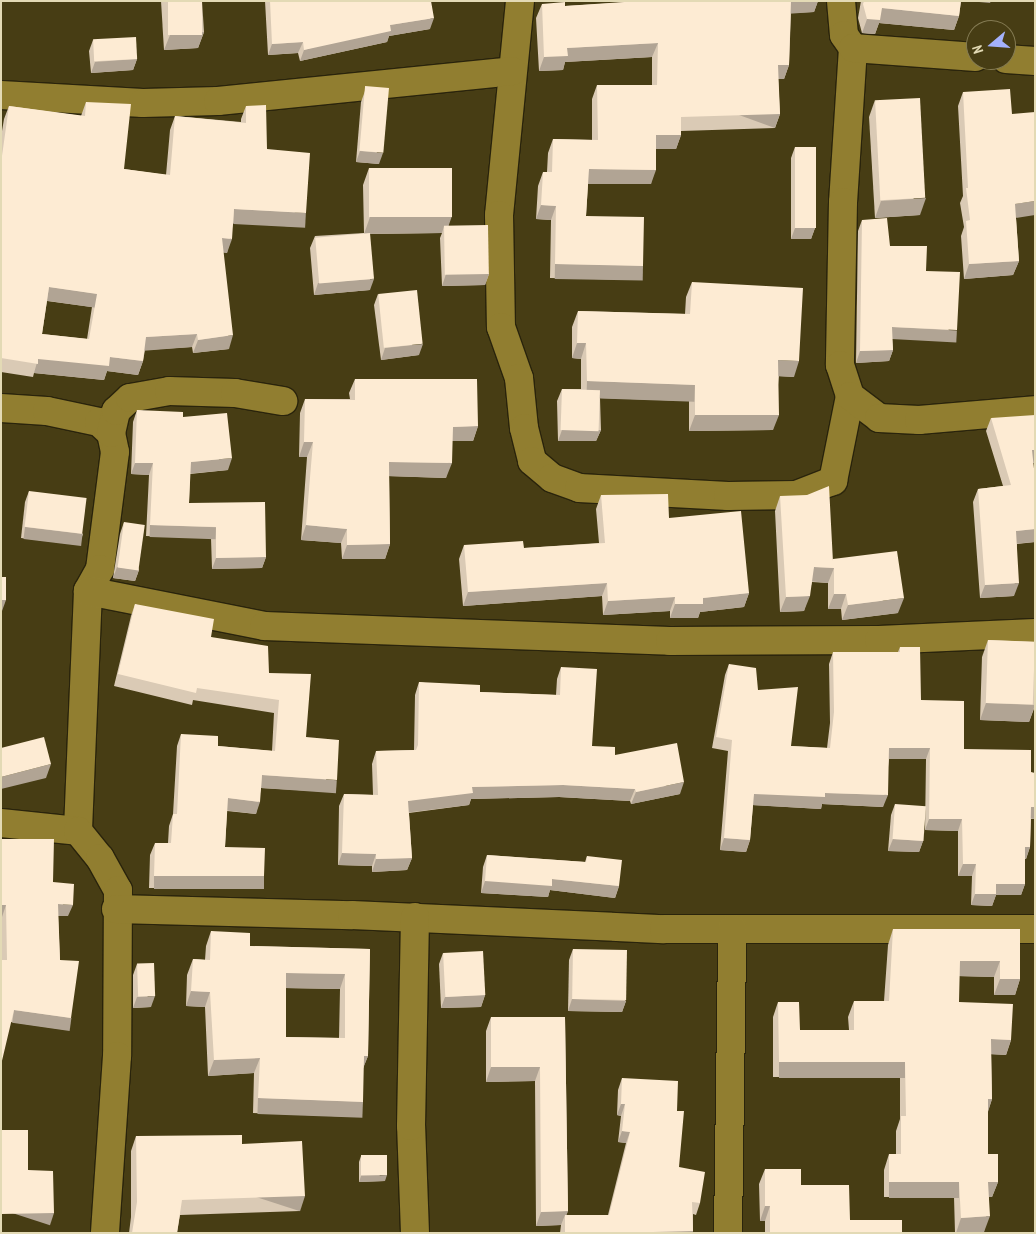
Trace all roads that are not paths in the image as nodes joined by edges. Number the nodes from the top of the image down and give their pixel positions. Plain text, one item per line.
1 (520, 1) edge
2 (841, 1) edge
3 (853, 48) junction
4 (966, 56) edge
5 (1016, 60) edge
6 (1035, 61) edge
7 (512, 71) junction
8 (1, 95) edge
9 (850, 396) junction
10 (283, 400) dead end
11 (1, 408) edge
12 (1035, 410) edge
13 (111, 433) junction
14 (88, 591) junction
15 (1035, 633) edge
16 (1, 823) edge
17 (78, 831) junction
18 (116, 909) junction
19 (415, 917) junction
20 (732, 929) junction
21 (1035, 929) edge
22 (105, 1233) edge
23 (414, 1233) edge
24 (728, 1233) edge

1 - 7 street
2 - 3 street
3 - 4 street
3 - 9 street
5 - 6 street
7 - 8 street
7 - 9 street
9 - 12 street
10 - 13 street
11 - 13 street
13 - 14 street
14 - 15 street
14 - 17 street
16 - 17 street
17 - 18 street
18 - 19 street
18 - 22 street
19 - 20 street
19 - 23 street
20 - 21 street
20 - 24 street

